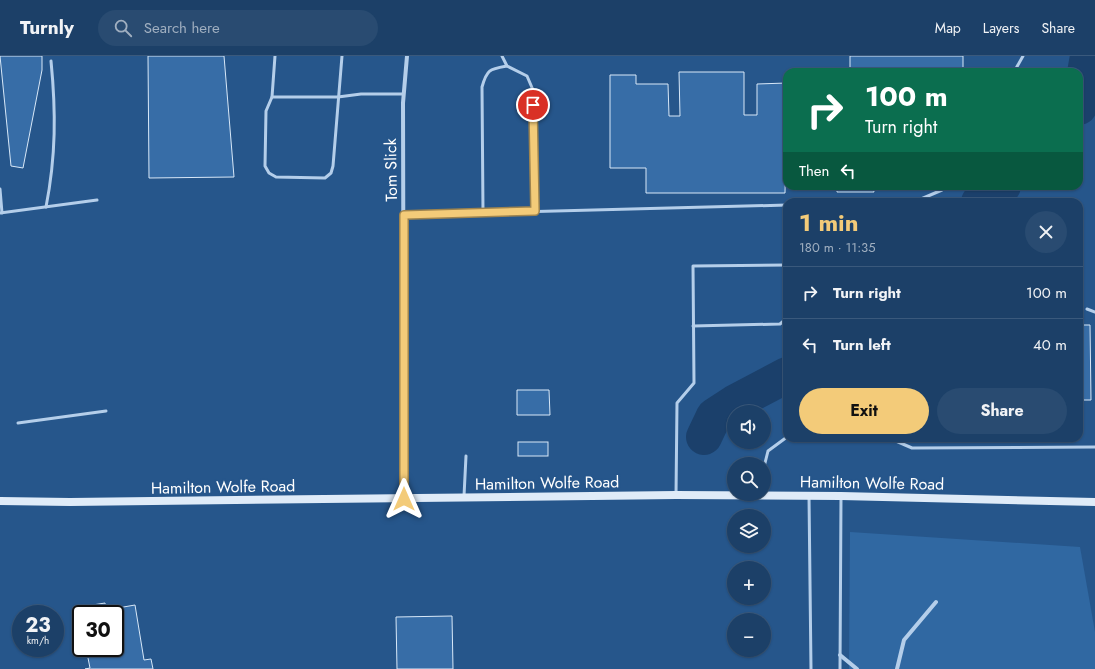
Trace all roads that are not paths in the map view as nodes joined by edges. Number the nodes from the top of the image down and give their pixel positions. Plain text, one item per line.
1 (275, 56) edge
2 (342, 56) edge
3 (407, 56) edge
4 (502, 56) edge
5 (1023, 56) edge
6 (51, 60) dead end
7 (507, 66) junction
8 (1016, 68) edge
9 (403, 94) junction
10 (272, 97) junction
11 (338, 97) junction
12 (0, 189) edge
13 (942, 190) edge
14 (923, 198) edge
15 (97, 200) dead end
16 (783, 205) edge
17 (46, 207) junction
18 (535, 211) junction
19 (483, 212) junction
20 (1, 213) edge
21 (404, 215) junction
22 (783, 266) edge
23 (1087, 309) dead end
24 (1095, 312) edge
25 (783, 321) edge
26 (693, 326) junction
27 (106, 411) dead end
28 (18, 423) dead end
29 (783, 441) edge
30 (898, 442) edge
31 (1095, 447) edge
32 (466, 456) dead end
33 (766, 457) edge
34 (676, 495) junction
35 (727, 495) edge
36 (771, 495) edge
37 (809, 496) junction
38 (841, 496) junction
39 (464, 498) junction
40 (404, 499) junction
41 (0, 500) edge
42 (1095, 502) edge
43 (936, 602) dead end
44 (840, 655) junction
45 (810, 669) edge
46 (840, 669) edge
47 (857, 669) edge
48 (897, 669) edge

1 - 10 lane
2 - 11 lane
3 - 9 street, Tom Slick
4 - 7 lane
5 - 8 lane
6 - 17 lane
7 - 18 lane
7 - 19 lane
9 - 11 lane
9 - 21 street, Tom Slick
10 - 11 lane
10 - 11 lane
12 - 20 lane
13 - 14 lane
15 - 17 lane
16 - 18 lane
17 - 20 lane
18 - 19 lane
19 - 21 lane
21 - 40 street, Tom Slick
22 - 26 lane
23 - 24 lane
25 - 26 lane
26 - 34 lane
27 - 28 lane
29 - 33 lane
30 - 31 lane
32 - 39 lane
34 - 35 street, Hamilton Wolfe Road
34 - 39 street, Hamilton Wolfe Road
36 - 37 street, Hamilton Wolfe Road
37 - 38 street, Hamilton Wolfe Road
37 - 45 lane
38 - 42 street, Hamilton Wolfe Road
38 - 44 lane
39 - 40 street, Hamilton Wolfe Road
40 - 41 street, Hamilton Wolfe Road
43 - 48 street
44 - 46 lane
44 - 47 street

